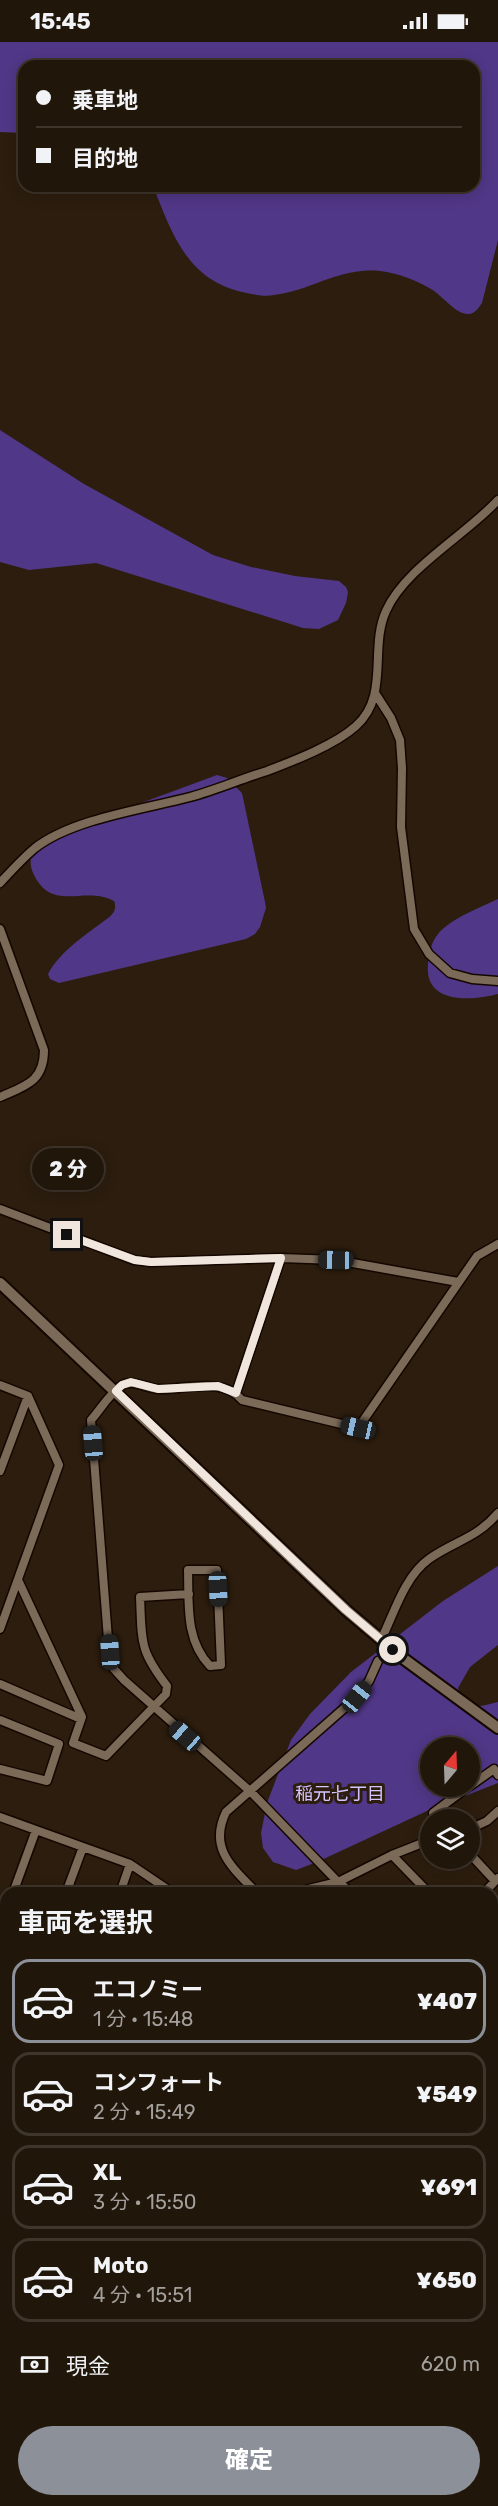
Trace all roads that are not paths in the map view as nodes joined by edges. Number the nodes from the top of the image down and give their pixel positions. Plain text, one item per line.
1 (498, 500) edge
2 (375, 693) junction
3 (0, 883) edge
4 (0, 929) edge
5 (498, 981) edge
6 (0, 1097) edge
7 (0, 1209) edge
8 (498, 1244) edge
9 (281, 1258) junction
10 (458, 1282) junction
11 (0, 1283) edge
12 (0, 1385) edge
13 (116, 1391) junction
14 (236, 1393) junction
15 (28, 1396) junction
16 (0, 1471) edge
17 (498, 1512) edge
18 (18, 1580) junction
19 (189, 1594) junction
20 (0, 1629) edge
21 (381, 1640) junction
22 (378, 1660) dead end
23 (0, 1684) edge
24 (152, 1707) junction
25 (81, 1719) junction
26 (0, 1720) edge
27 (498, 1728) edge
28 (0, 1769) edge
29 (498, 1775) edge
30 (480, 1779) edge
31 (251, 1792) junction
32 (454, 1797) edge
33 (438, 1809) edge
34 (498, 1811) edge
35 (0, 1817) edge
36 (480, 1824) edge
37 (36, 1830) junction
38 (420, 1844) edge
39 (83, 1847) junction
40 (392, 1855) junction
41 (130, 1863) junction
42 (480, 1864) edge
43 (496, 1879) edge
44 (338, 1882) junction
45 (15, 1887) edge
46 (68, 1887) edge
47 (122, 1887) edge
48 (164, 1887) edge
49 (251, 1887) edge
50 (317, 1887) edge
51 (343, 1887) edge
52 (423, 1887) edge

1 - 2 street
2 - 3 street
2 - 5 street
4 - 6 street
7 - 9 street
8 - 10 street
9 - 10 street
9 - 14 street
10 - 14 street
11 - 13 street
12 - 15 street
13 - 14 street
13 - 21 street
13 - 24 street
15 - 16 street
15 - 18 street
17 - 21 street
18 - 20 street
18 - 25 street
19 - 19 street
19 - 24 street
21 - 27 street
22 - 31 street
23 - 25 street
24 - 25 street
24 - 31 street
26 - 28 street
29 - 30 street
31 - 44 street
31 - 49 street
32 - 33 street
34 - 36 street
35 - 37 street
37 - 39 street
37 - 45 street
38 - 40 street
39 - 41 street
39 - 46 street
40 - 44 street
40 - 52 street
41 - 47 street
41 - 48 street
42 - 43 street
44 - 50 street
44 - 51 street

